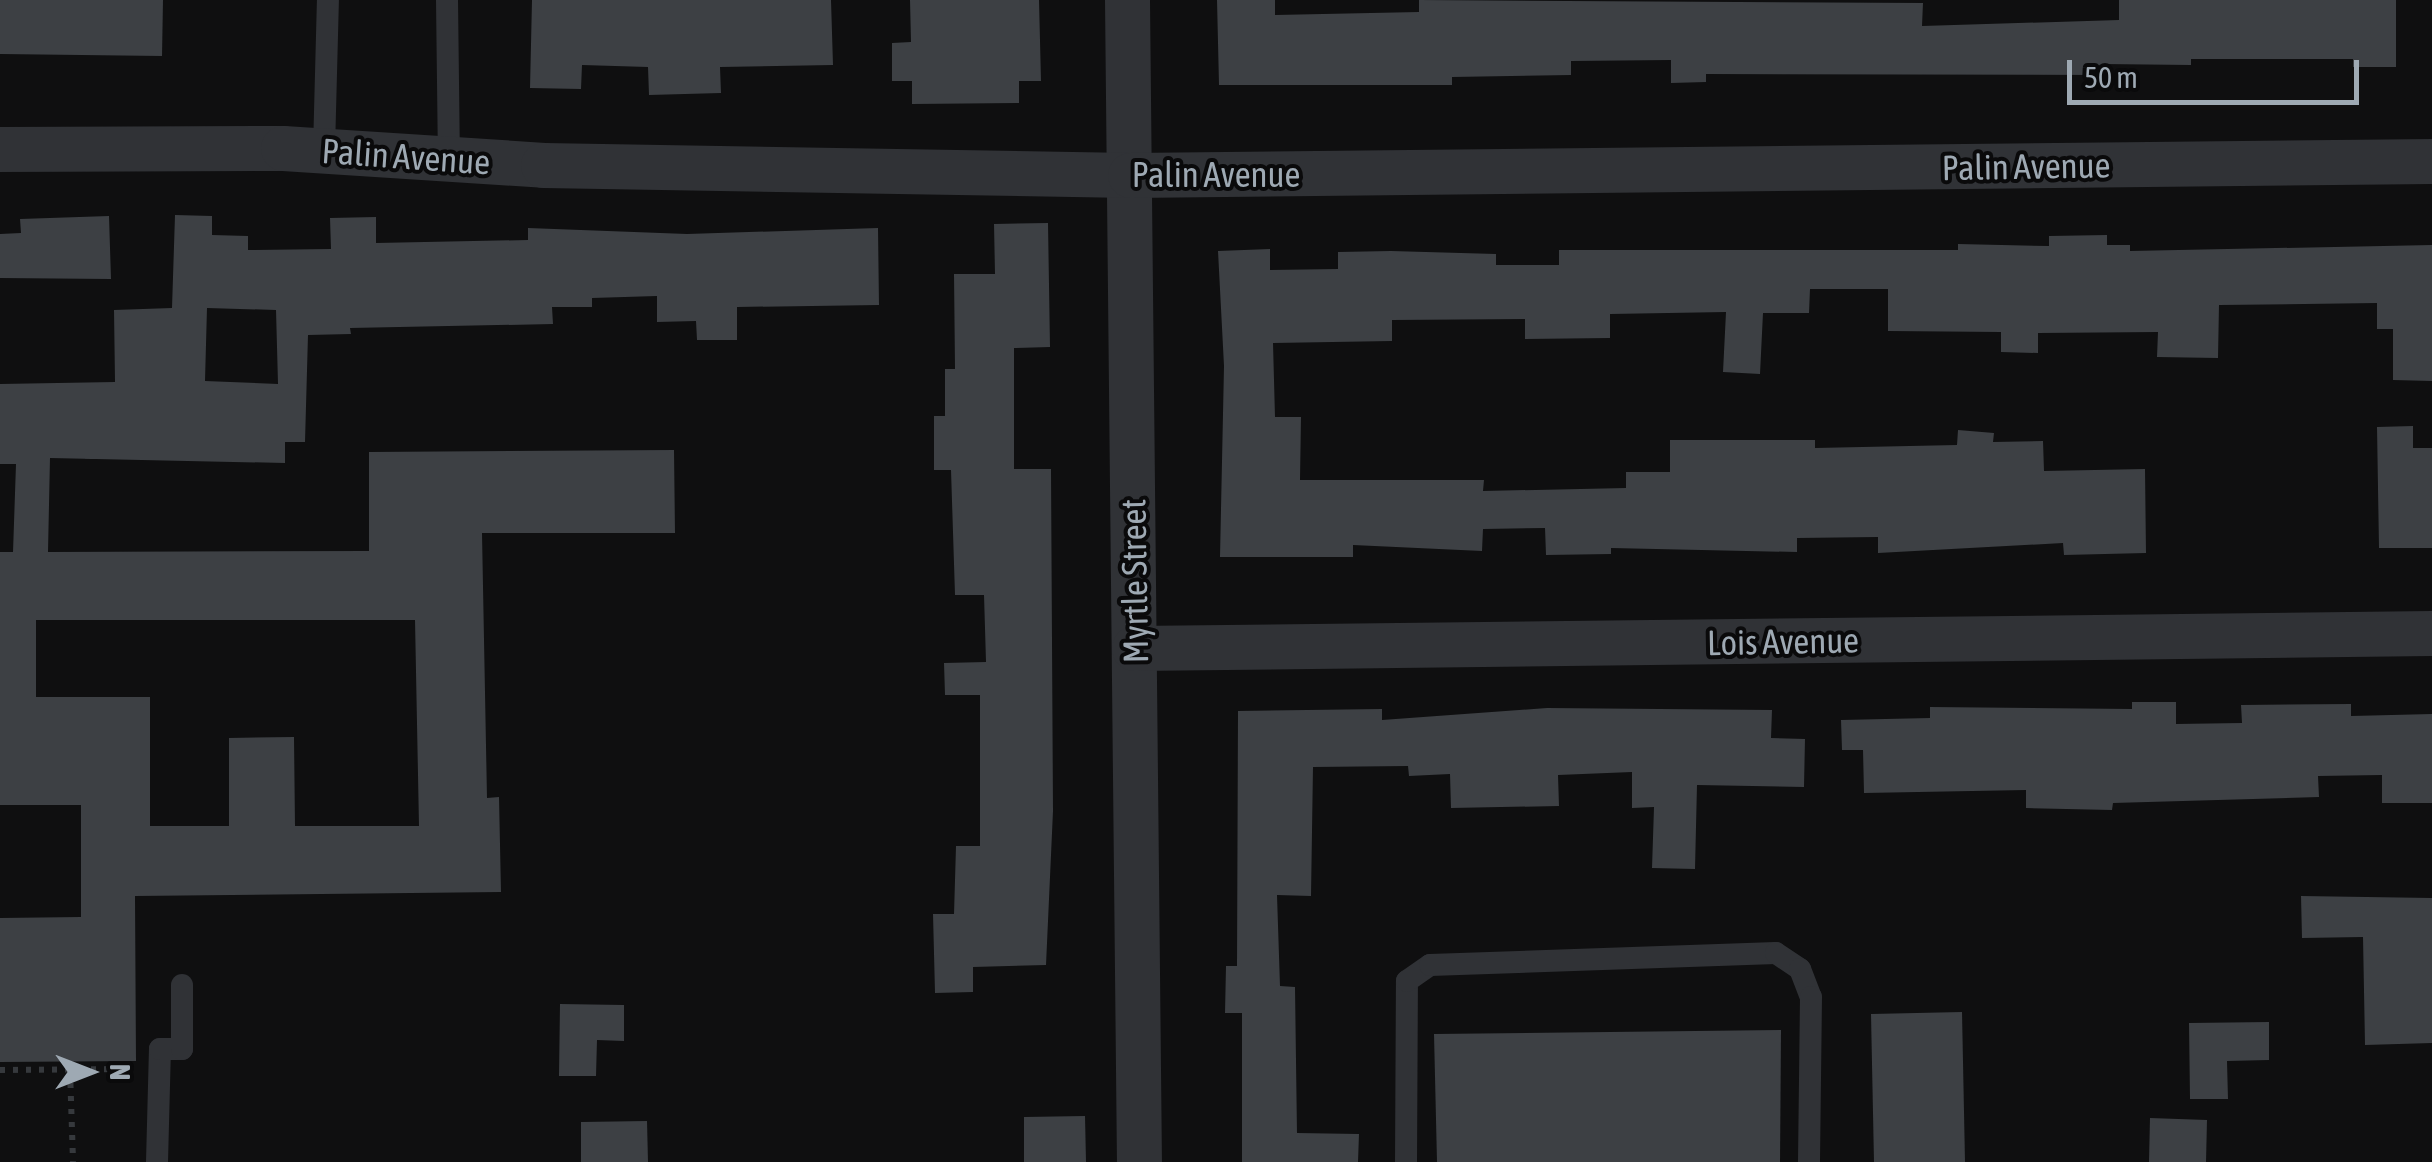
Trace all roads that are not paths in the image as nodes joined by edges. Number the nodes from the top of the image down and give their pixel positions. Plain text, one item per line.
1 (328, 0) edge
2 (446, 0) edge
3 (1127, 0) edge
4 (0, 149) edge
5 (324, 150) junction
6 (449, 158) junction
7 (2432, 161) edge
8 (1130, 175) junction
9 (2432, 633) edge
10 (1134, 648) junction
11 (182, 985) dead end
12 (156, 1162) edge
13 (1139, 1162) edge
14 (1406, 1162) edge
15 (1809, 1162) edge

1 - 5 lane
2 - 6 lane
3 - 8 street, Myrtle Street
4 - 5 street, Palin Avenue
5 - 6 street, Palin Avenue
6 - 8 street, Palin Avenue
7 - 8 street, Palin Avenue
8 - 10 street, Myrtle Street
9 - 10 street, Lois Avenue
10 - 13 street, Myrtle Street
11 - 12 lane
14 - 15 lane

